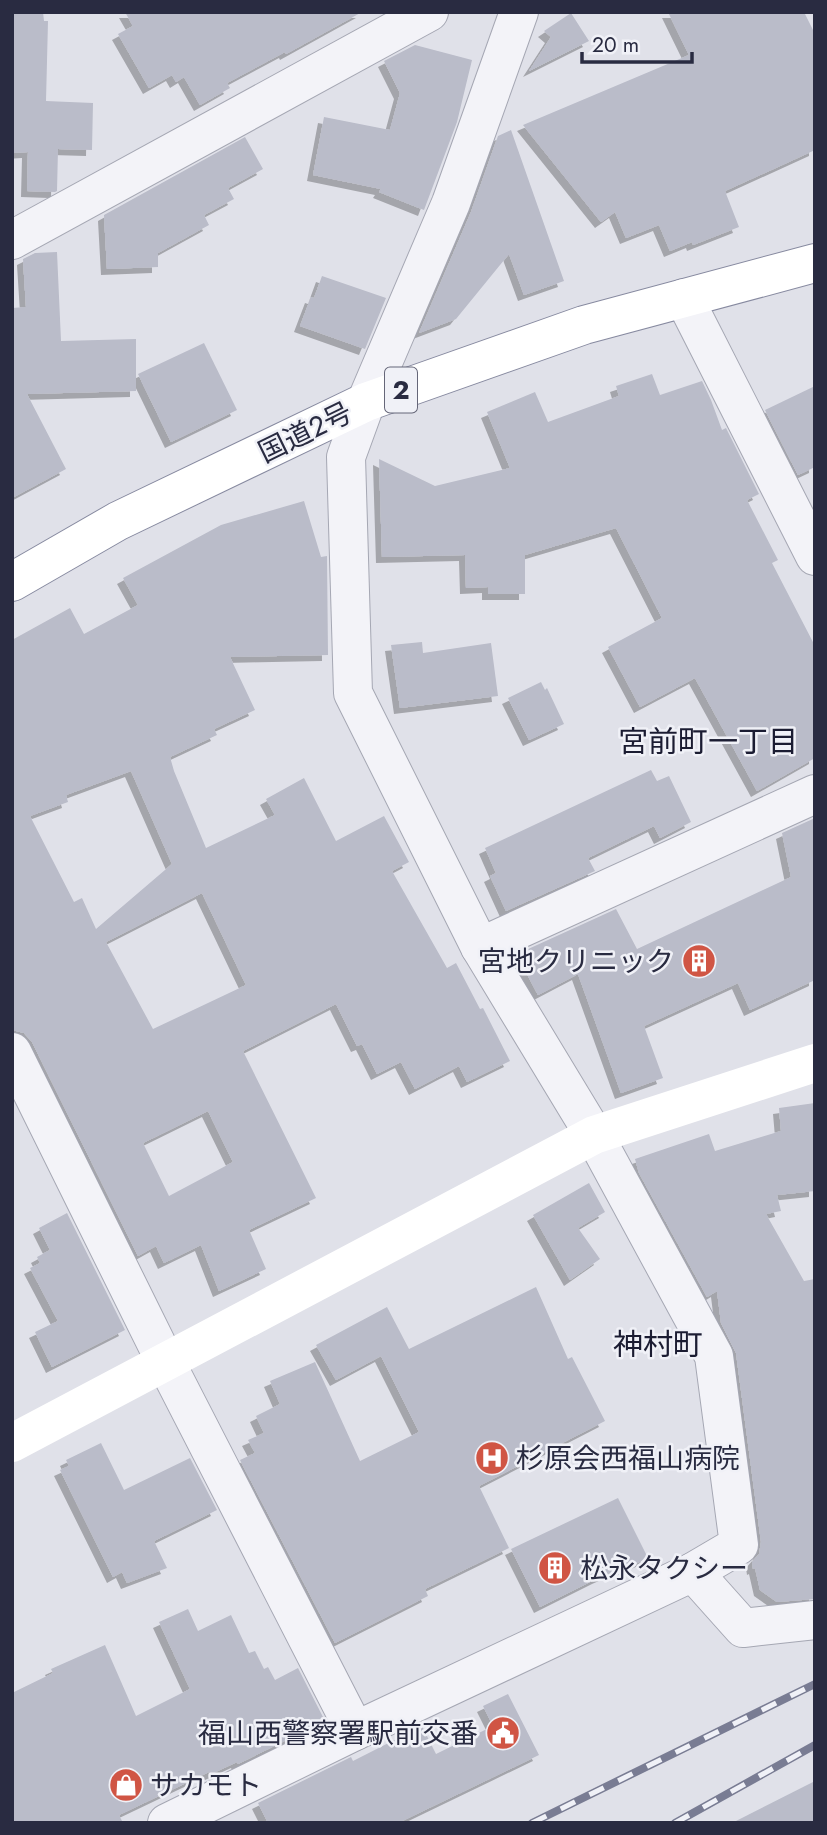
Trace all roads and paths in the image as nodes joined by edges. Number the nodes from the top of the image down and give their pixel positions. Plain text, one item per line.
1 (429, 12) edge
2 (519, 12) edge
3 (12, 240) edge
4 (815, 263) edge
5 (684, 298) junction
6 (366, 402) junction
7 (815, 556) edge
8 (12, 582) edge
9 (815, 794) edge
10 (480, 947) junction
11 (12, 1052) edge
12 (815, 1063) edge
13 (594, 1135) junction
14 (165, 1361) junction
15 (12, 1443) edge
16 (692, 1572) junction
17 (815, 1620) edge
18 (355, 1731) junction
19 (167, 1823) edge

1 - 3 street
2 - 6 street
4 - 5 main road, 国道2号 / 2
5 - 6 main road, 国道2号 / 2
5 - 7 street
6 - 8 main road, 国道2号 / 2
6 - 10 street
9 - 10 street
10 - 13 street
11 - 14 street
12 - 13 main road
13 - 14 main road
13 - 16 street
14 - 15 main road
14 - 18 street
16 - 17 street
16 - 18 street
18 - 19 street

